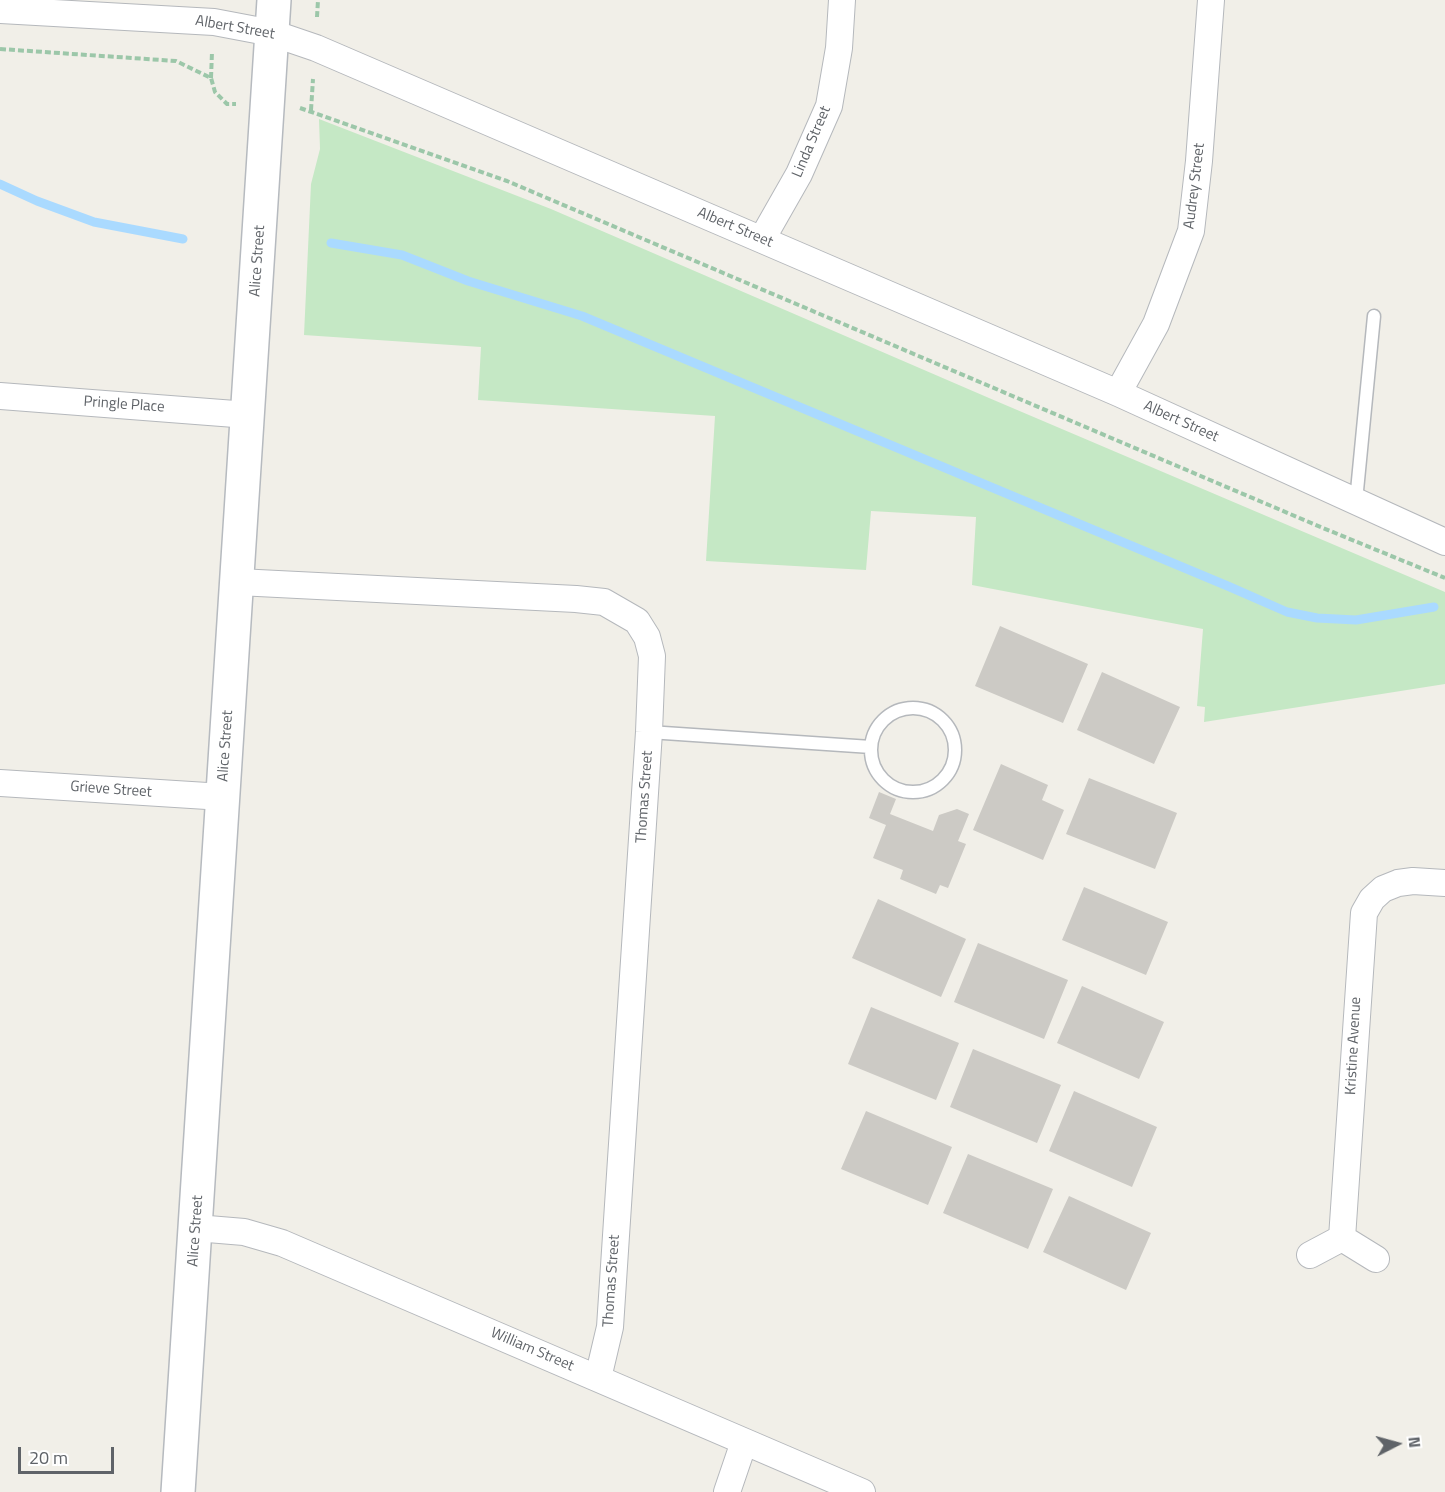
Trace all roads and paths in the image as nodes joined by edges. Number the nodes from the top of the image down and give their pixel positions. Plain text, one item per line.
1 (274, 0) edge
2 (842, 0) edge
3 (1211, 0) edge
4 (0, 10) edge
5 (272, 33) junction
6 (0, 49) edge
7 (268, 105) junction
8 (762, 239) junction
9 (1374, 316) dead end
10 (1118, 393) junction
11 (0, 396) edge
12 (249, 415) junction
13 (1356, 501) junction
14 (1445, 542) edge
15 (1445, 578) edge
16 (238, 582) junction
17 (649, 732) junction
18 (871, 747) junction
19 (0, 783) edge
20 (223, 797) junction
21 (1445, 883) edge
22 (196, 1228) junction
23 (1342, 1238) junction
24 (1310, 1255) dead end
25 (1376, 1259) dead end
26 (598, 1378) junction
27 (744, 1442) junction
28 (178, 1492) edge
29 (727, 1492) edge
30 (862, 1492) edge

1 - 5 street, Alice Street
2 - 8 street, Linda Street
3 - 10 street, Audrey Street
4 - 5 street, Albert Street
5 - 7 street, Alice Street
5 - 8 street, Albert Street
6 - 7 path
7 - 12 street, Alice Street
7 - 15 path
8 - 10 street, Albert Street
9 - 13 lane
10 - 13 street, Albert Street
11 - 12 street, Pringle Place
12 - 16 street, Alice Street
13 - 14 street, Albert Street
16 - 17 street, Thomas Street
16 - 20 street, Alice Street
17 - 18 lane
17 - 26 street, Thomas Street
18 - 18 lane
19 - 20 street, Grieve Street
20 - 22 street, Alice Street
21 - 23 street, Kristine Avenue
22 - 26 street, William Street
22 - 28 street, Alice Street
23 - 24 street
23 - 25 street
26 - 27 street, William Street
27 - 29 street
27 - 30 street, William Street

